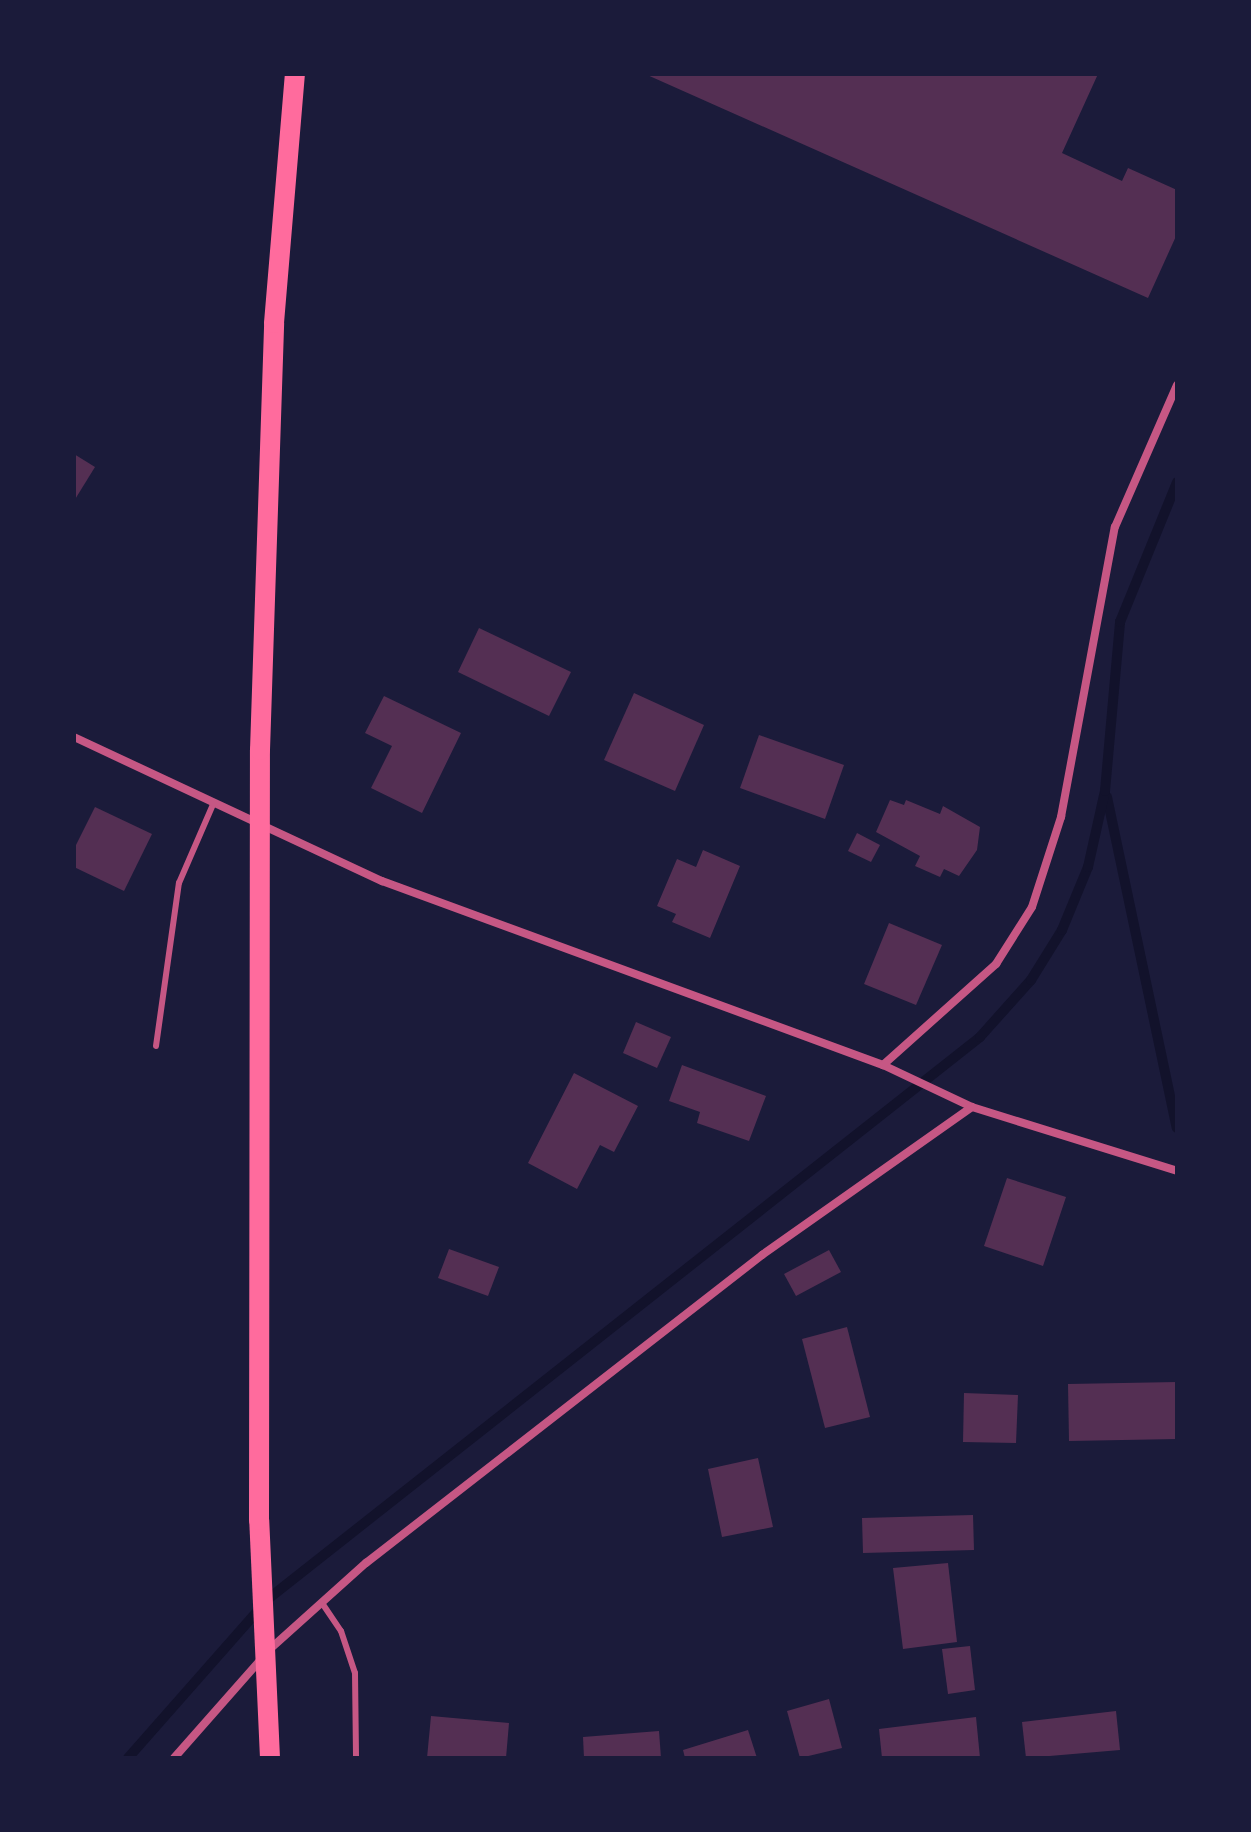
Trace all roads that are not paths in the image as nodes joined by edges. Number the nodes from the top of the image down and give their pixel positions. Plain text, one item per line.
1 (295, 74) edge
2 (1177, 385) edge
3 (74, 737) edge
4 (214, 802) junction
5 (156, 1046) dead end
6 (883, 1065) junction
7 (972, 1107) junction
8 (1172, 1169) edge
9 (322, 1603) junction
10 (174, 1758) edge
11 (270, 1758) edge
12 (356, 1758) edge

1 - 11 main road
2 - 6 street
3 - 4 street
4 - 5 lane
4 - 6 street
6 - 7 street
7 - 8 street
7 - 9 street
9 - 10 street
9 - 12 lane

